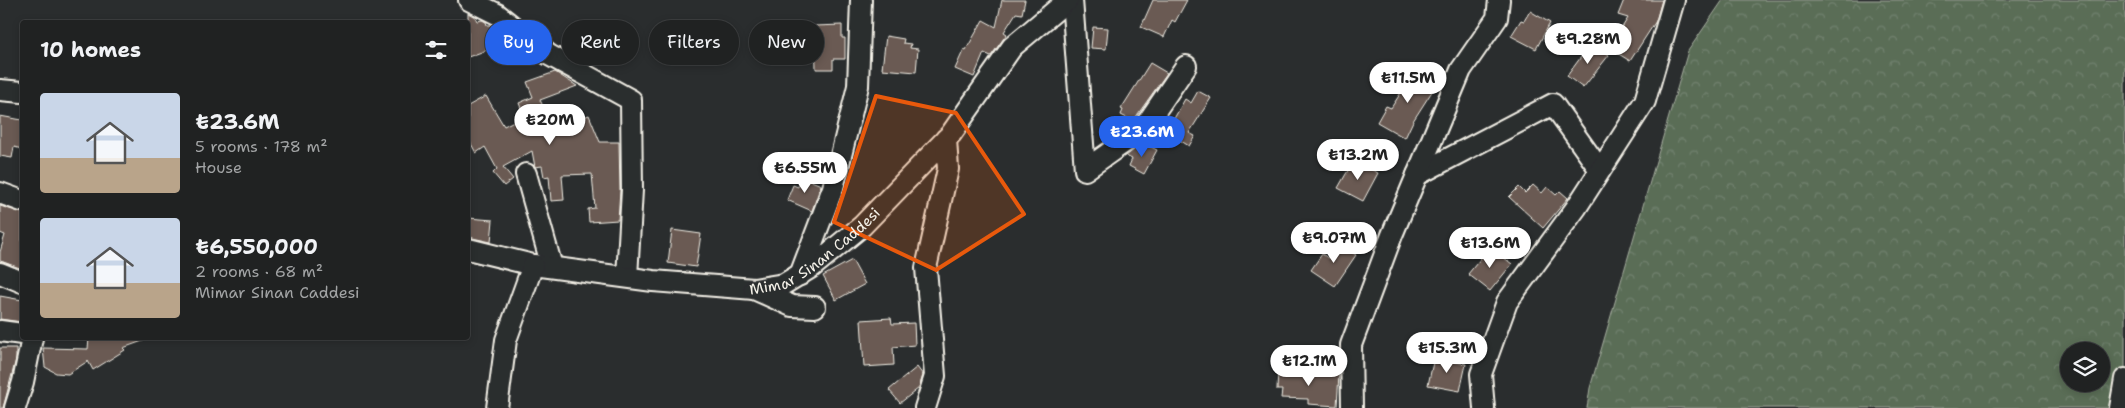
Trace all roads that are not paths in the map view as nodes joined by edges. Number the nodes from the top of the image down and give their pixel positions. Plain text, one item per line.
1 (469, 0) edge
2 (861, 0) edge
3 (1068, 0) edge
4 (1072, 0) edge
5 (1499, 0) edge
6 (1674, 0) edge
7 (1186, 66) dead end
8 (0, 90) edge
9 (20, 92) edge
10 (946, 139) junction
11 (1600, 170) junction
12 (526, 174) dead end
13 (1417, 175) junction
14 (0, 193) edge
15 (20, 199) edge
16 (470, 249) edge
17 (542, 266) junction
18 (0, 273) edge
19 (800, 275) junction
20 (627, 277) junction
21 (20, 281) edge
22 (754, 289) junction
23 (815, 307) dead end
24 (0, 331) edge
25 (20, 334) edge
26 (32, 340) edge
27 (2125, 379) edge
28 (15, 408) edge
29 (497, 408) edge
30 (925, 408) edge
31 (1352, 408) edge
32 (1484, 408) edge
33 (2120, 408) edge

1 - 20 street
2 - 19 street
3 - 10 street, Mimar Sinan Caddesi
4 - 7 street
5 - 13 street
6 - 11 street
8 - 9 street
10 - 19 street, Mimar Sinan Caddesi
10 - 30 street
11 - 13 street
11 - 32 street
12 - 17 street
13 - 31 street
14 - 15 street
16 - 17 street, Mimar Sinan Caddesi
17 - 20 street, Mimar Sinan Caddesi
17 - 29 street
18 - 21 street
19 - 22 street, Mimar Sinan Caddesi
20 - 22 street, Mimar Sinan Caddesi
22 - 23 street
24 - 25 street
26 - 28 street
27 - 33 street

